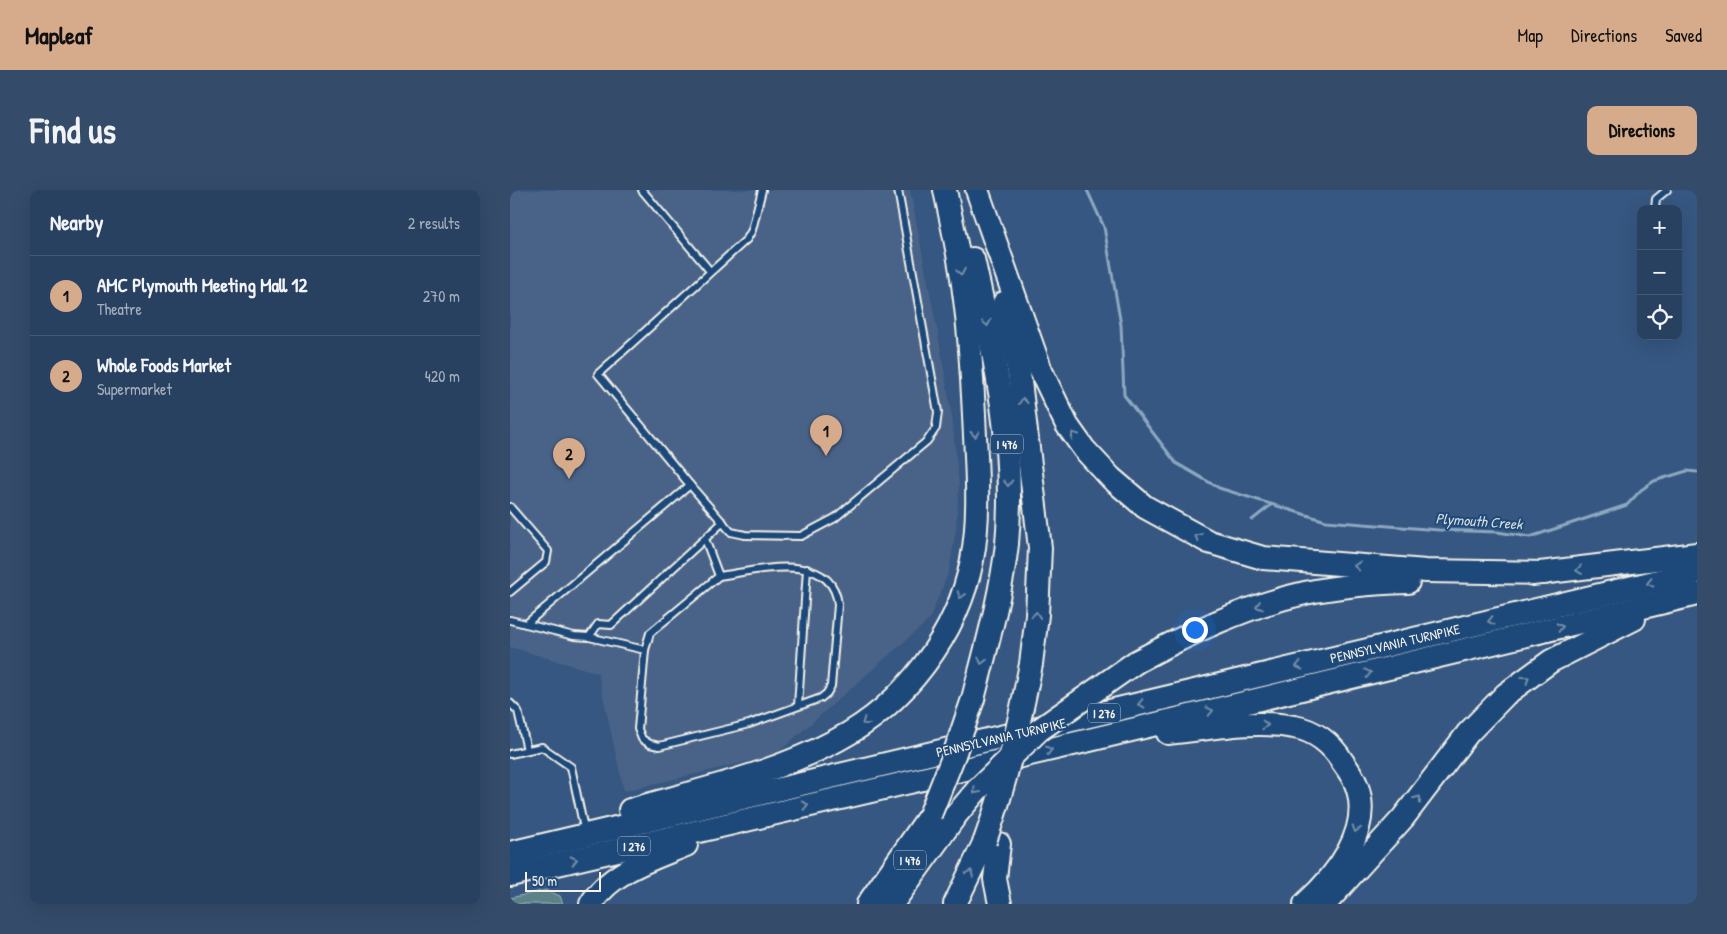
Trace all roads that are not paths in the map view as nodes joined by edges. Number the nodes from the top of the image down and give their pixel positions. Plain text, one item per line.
1 (642, 190) edge
2 (762, 190) edge
3 (898, 190) edge
4 (945, 190) edge
5 (956, 190) edge
6 (1667, 190) edge
7 (980, 198) edge
8 (1655, 205) edge
9 (710, 271) junction
10 (690, 485) junction
11 (510, 508) edge
12 (724, 522) junction
13 (705, 539) junction
14 (1697, 554) edge
15 (807, 569) junction
16 (1697, 572) edge
17 (1545, 573) junction
18 (719, 576) junction
19 (510, 592) edge
20 (1697, 594) edge
21 (1670, 601) junction
22 (510, 620) edge
23 (526, 624) junction
24 (589, 637) junction
25 (645, 650) junction
26 (510, 704) edge
27 (798, 706) junction
28 (1078, 743) junction
29 (527, 750) junction
30 (510, 754) edge
31 (930, 815) junction
32 (757, 816) junction
33 (583, 824) junction
34 (992, 843) junction
35 (510, 846) edge
36 (510, 853) edge
37 (510, 875) edge
38 (590, 904) edge
39 (868, 904) edge
40 (891, 904) edge
41 (955, 904) edge
42 (1000, 904) edge
43 (1306, 904) edge
44 (1325, 904) edge

1 - 9 lane
2 - 9 lane
3 - 12 lane
4 -> 33 highway
5 -> 31 highway, I 476, bridge
6 - 8 lane
17 -> 7 highway
34 -> 7 highway, I 476, bridge
9 - 10 lane
10 - 12 lane
10 - 23 lane
11 - 19 lane
12 - 13 lane
13 - 18 lane
13 - 24 lane
14 -> 17 highway
15 - 18 lane
15 - 27 lane
15 - 27 lane
16 -> 36 highway, PENNSYLVANIA TURNPIKE / I 276
17 -> 40 highway, bridge
18 - 25 lane
20 - 21 highway, PENNSYLVANIA TURNPIKE / I 276
28 -> 21 highway, PENNSYLVANIA TURNPIKE / I 276
44 -> 21 highway
22 - 23 lane
23 - 24 lane
24 - 25 lane
25 - 27 lane
26 - 29 lane
32 -> 28 highway, PENNSYLVANIA TURNPIKE / I 276
28 -> 43 highway
29 - 30 lane
29 - 33 lane
31 - 39 highway
31 - 40 highway, I 476
37 -> 32 highway, PENNSYLVANIA TURNPIKE / I 276
32 - 38 highway
33 - 35 highway
41 -> 34 highway
34 - 42 highway

